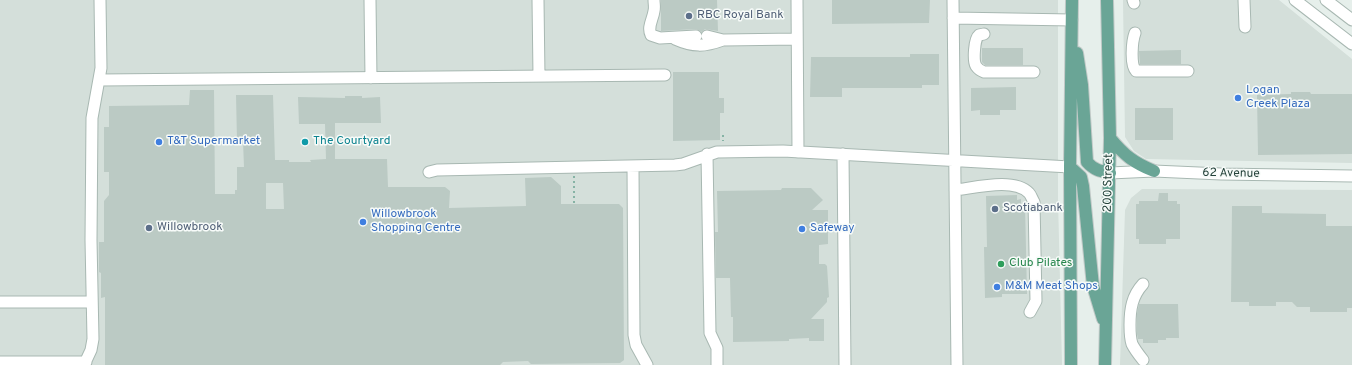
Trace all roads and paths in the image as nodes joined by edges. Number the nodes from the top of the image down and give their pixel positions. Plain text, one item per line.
1 (100, 0) edge
2 (370, 0) edge
3 (538, 0) edge
4 (654, 0) edge
5 (797, 0) edge
6 (953, 0) edge
7 (1072, 0) edge
8 (1107, 0) edge
9 (1244, 0) edge
10 (1295, 0) edge
11 (1326, 0) edge
12 (953, 18) junction
13 (1072, 20) junction
14 (1352, 20) edge
15 (1245, 27) dead end
16 (1135, 33) dead end
17 (984, 34) dead end
18 (674, 38) junction
19 (797, 39) junction
20 (722, 40) junction
21 (1352, 44) edge
22 (1188, 71) dead end
23 (1034, 72) dead end
24 (665, 75) dead end
25 (539, 76) junction
26 (371, 78) junction
27 (100, 80) junction
28 (723, 135) dead end
29 (1110, 138) junction
30 (723, 143) dead end
31 (798, 152) junction
32 (707, 154) junction
33 (843, 154) junction
34 (954, 160) junction
35 (632, 166) junction
36 (1070, 167) junction
37 (1154, 171) junction
38 (430, 172) dead end
39 (1110, 173) junction
40 (1352, 176) edge
41 (574, 186) dead end
42 (955, 190) junction
43 (574, 204) dead end
44 (1143, 284) dead end
45 (0, 302) edge
46 (92, 302) junction
47 (1030, 312) dead end
48 (1106, 331) junction
49 (1143, 360) dead end
50 (0, 362) edge
51 (85, 363) edge
52 (647, 365) edge
53 (717, 365) edge
54 (846, 365) edge
55 (957, 365) edge
56 (1071, 365) edge
57 (1105, 365) edge

1 - 27 street
2 - 26 street
3 - 25 street
4 - 18 street
5 - 19 street
6 - 12 street
7 - 13 main road
8 - 29 main road, 200 Street
9 - 15 street
10 - 21 street
11 - 14 street
12 - 13 street
12 - 34 street
13 - 36 main road
13 - 39 main road
16 - 22 street
17 - 23 street
18 - 20 street
18 - 20 street
19 - 20 street
19 - 31 street
24 - 25 street
25 - 26 street
26 - 27 street
27 - 46 street
28 - 30 path
29 - 37 main road
29 - 39 main road, 200 Street
31 - 32 street
31 - 33 street
32 - 35 street
32 - 53 street
33 - 34 street
33 - 54 street
34 - 36 street
34 - 42 street
35 - 38 street
35 - 52 street
36 - 48 main road
36 - 56 main road
37 - 39 street, 62 Avenue
37 - 40 street, 62 Avenue
39 - 48 main road, 200 Street
41 - 43 path
42 - 47 street
42 - 55 street
44 - 49 street
45 - 46 street
46 - 51 street
48 - 57 main road, 200 Street
50 - 51 street

